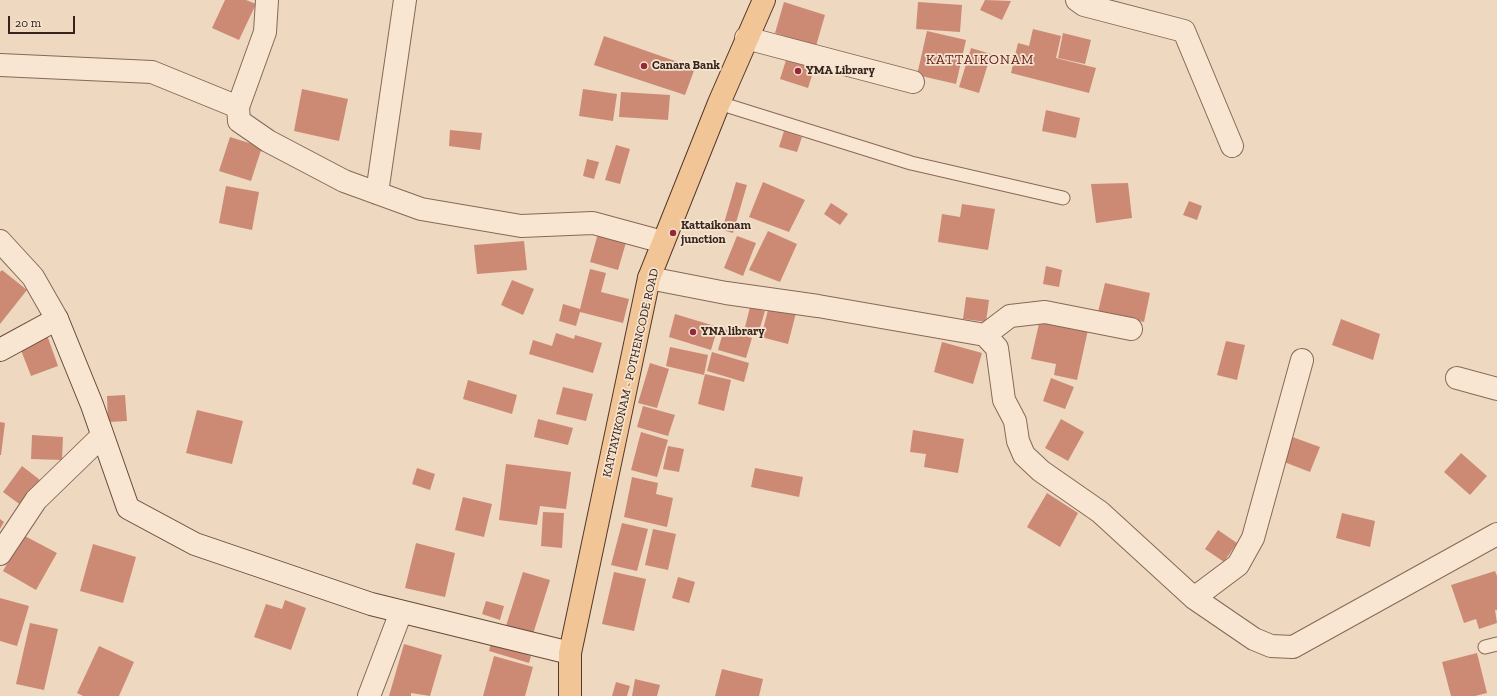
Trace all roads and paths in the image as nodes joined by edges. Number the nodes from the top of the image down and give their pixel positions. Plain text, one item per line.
1 (267, 0) edge
2 (405, 0) edge
3 (1077, 0) edge
4 (759, 6) edge
5 (746, 38) junction
6 (0, 65) edge
7 (913, 82) dead end
8 (719, 103) junction
9 (238, 107) junction
10 (1232, 146) dead end
11 (377, 193) junction
12 (1063, 198) dead end
13 (0, 242) edge
14 (663, 242) junction
15 (649, 278) junction
16 (57, 319) junction
17 (1131, 329) dead end
18 (985, 335) junction
19 (0, 350) edge
20 (1302, 360) dead end
21 (1457, 378) dead end
22 (1497, 389) edge
23 (102, 436) junction
24 (1497, 534) edge
25 (0, 554) edge
26 (1194, 598) junction
27 (401, 612) junction
28 (570, 653) junction
29 (369, 696) edge
30 (570, 696) edge

1 - 9 street
2 - 11 street
3 - 10 street
4 - 5 main road, KATTAYIKONAM - POTHENCODE ROAD
5 - 7 street
5 - 8 main road, KATTAYIKONAM - POTHENCODE ROAD
6 - 9 street
8 - 12 lane
8 - 14 main road, KATTAYIKONAM - POTHENCODE ROAD
9 - 11 street
11 - 14 street
13 - 16 street
14 - 15 main road, KATTAYIKONAM - POTHENCODE ROAD
15 - 18 street
15 - 28 main road, KATTAYIKONAM - POTHENCODE ROAD
16 - 19 street
16 - 23 street
17 - 18 street
18 - 26 street
20 - 26 street
21 - 22 street
23 - 25 street
23 - 27 street
24 - 26 street
27 - 28 street
27 - 29 street
28 - 30 main road, KATTAYIKONAM - POTHENCODE ROAD

